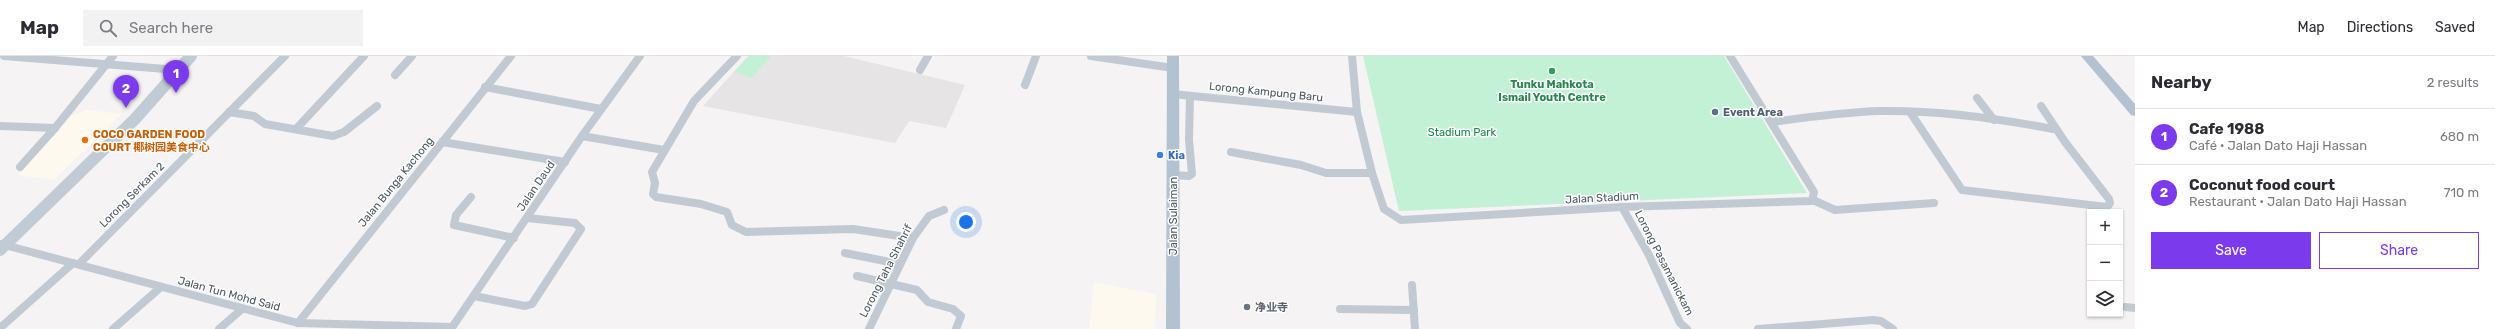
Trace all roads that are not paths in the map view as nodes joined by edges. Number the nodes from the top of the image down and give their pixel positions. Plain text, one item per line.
1 (4, 56) edge
2 (113, 56) edge
3 (191, 56) edge
4 (285, 56) edge
5 (364, 56) edge
6 (412, 56) edge
7 (508, 56) edge
8 (640, 56) edge
9 (737, 56) edge
10 (928, 56) edge
11 (1036, 56) edge
12 (1091, 56) edge
13 (1352, 56) edge
14 (1730, 56) edge
15 (2087, 56) edge
16 (40, 57) edge
17 (1173, 62) edge
18 (108, 63) junction
19 (178, 70) junction
20 (920, 70) dead end
21 (395, 75) dead end
22 (1025, 85) dead end
23 (485, 87) junction
24 (1172, 94) junction
25 (1190, 96) junction
26 (1977, 98) dead end
27 (377, 106) dead end
28 (2041, 106) dead end
29 (2133, 108) edge
30 (601, 109) junction
31 (230, 112) junction
32 (1357, 112) junction
33 (1910, 112) junction
34 (1994, 120) junction
35 (1772, 122) junction
36 (0, 126) edge
37 (55, 128) junction
38 (296, 129) junction
39 (2053, 129) junction
40 (582, 136) junction
41 (1172, 138) junction
42 (1189, 140) junction
43 (442, 142) junction
44 (664, 150) junction
45 (1231, 152) dead end
46 (564, 162) junction
47 (20, 167) dead end
48 (1372, 173) junction
49 (1173, 175) junction
50 (471, 197) dead end
51 (1813, 200) junction
52 (1934, 203) dead end
53 (1622, 207) junction
54 (944, 210) dead end
55 (528, 218) junction
56 (514, 238) junction
57 (913, 238) junction
58 (2, 246) edge
59 (845, 253) dead end
60 (76, 263) junction
61 (900, 264) junction
62 (856, 276) dead end
63 (890, 284) junction
64 (1412, 285) dead end
65 (161, 287) junction
66 (474, 296) junction
67 (2125, 308) dead end
68 (2135, 308) edge
69 (1340, 309) dead end
70 (242, 310) junction
71 (1414, 310) junction
72 (298, 323) junction
73 (345, 327) edge
74 (0, 328) edge
75 (452, 328) edge
76 (113, 329) edge
77 (219, 329) edge
78 (869, 329) edge
79 (956, 329) edge
80 (1173, 329) edge
81 (1416, 329) edge
82 (1687, 329) edge
83 (1758, 329) edge
84 (1893, 329) edge

1 - 16 street
2 - 18 street
3 - 19 street
4 - 31 street, Lorong Serkam 2
5 - 38 street
6 - 21 street
7 - 23 street, Jalan Bunga Kachong
8 - 30 street, Jalan Daud
9 - 44 street
10 - 20 street
11 - 22 street
12 - 17 street
13 - 32 street, Jalan Stadium
14 - 35 street
15 - 29 main road
16 - 18 street
17 - 24 main road, Jalan Sulaiman
18 - 19 street
18 - 37 street
19 - 58 street
23 - 30 street
23 - 43 street, Jalan Bunga Kachong
24 - 25 street, Lorong Kampung Baru
24 - 41 main road, Jalan Sulaiman
25 - 32 street, Lorong Kampung Baru
25 - 42 street
26 - 34 street
27 - 38 street
28 - 39 street
30 - 40 street, Jalan Daud
31 - 38 street
31 - 60 street, Lorong Serkam 2
32 - 48 street, Jalan Stadium
33 - 34 street
33 - 35 street
33 - 39 street
34 - 39 street
35 - 51 street
36 - 37 street
37 - 47 street
40 - 44 street
40 - 46 street, Jalan Daud
41 - 42 street
41 - 49 main road, Jalan Sulaiman
42 - 49 street
43 - 46 street
43 - 72 street, Jalan Bunga Kachong
44 - 57 street
45 - 48 street
46 - 55 street, Jalan Daud
48 - 53 street, Jalan Stadium
49 - 80 main road, Jalan Sulaiman
50 - 56 street
51 - 52 street
51 - 53 street, Jalan Stadium
53 - 82 street, Lorong Pasamanickam
54 - 57 street, Lorong Taha Shahrif
55 - 56 street, Jalan Daud
55 - 66 street
56 - 66 street, Jalan Daud
57 - 61 street, Lorong Taha Shahrif
58 - 60 street, Jalan Tun Mohd Said
59 - 61 street
60 - 65 street, Jalan Tun Mohd Said
60 - 74 street, Lorong Serkam 2
61 - 63 street, Lorong Taha Shahrif
62 - 63 street
63 - 78 street, Lorong Taha Shahrif
63 - 79 street
64 - 71 street
65 - 70 street, Jalan Tun Mohd Said
65 - 76 street
66 - 75 street, Jalan Daud
67 - 68 street
69 - 71 street
70 - 72 street, Jalan Tun Mohd Said
70 - 77 street
71 - 81 street
72 - 73 street, Jalan Tun Mohd Said
73 - 75 street, Jalan Tun Mohd Said
83 - 84 street

